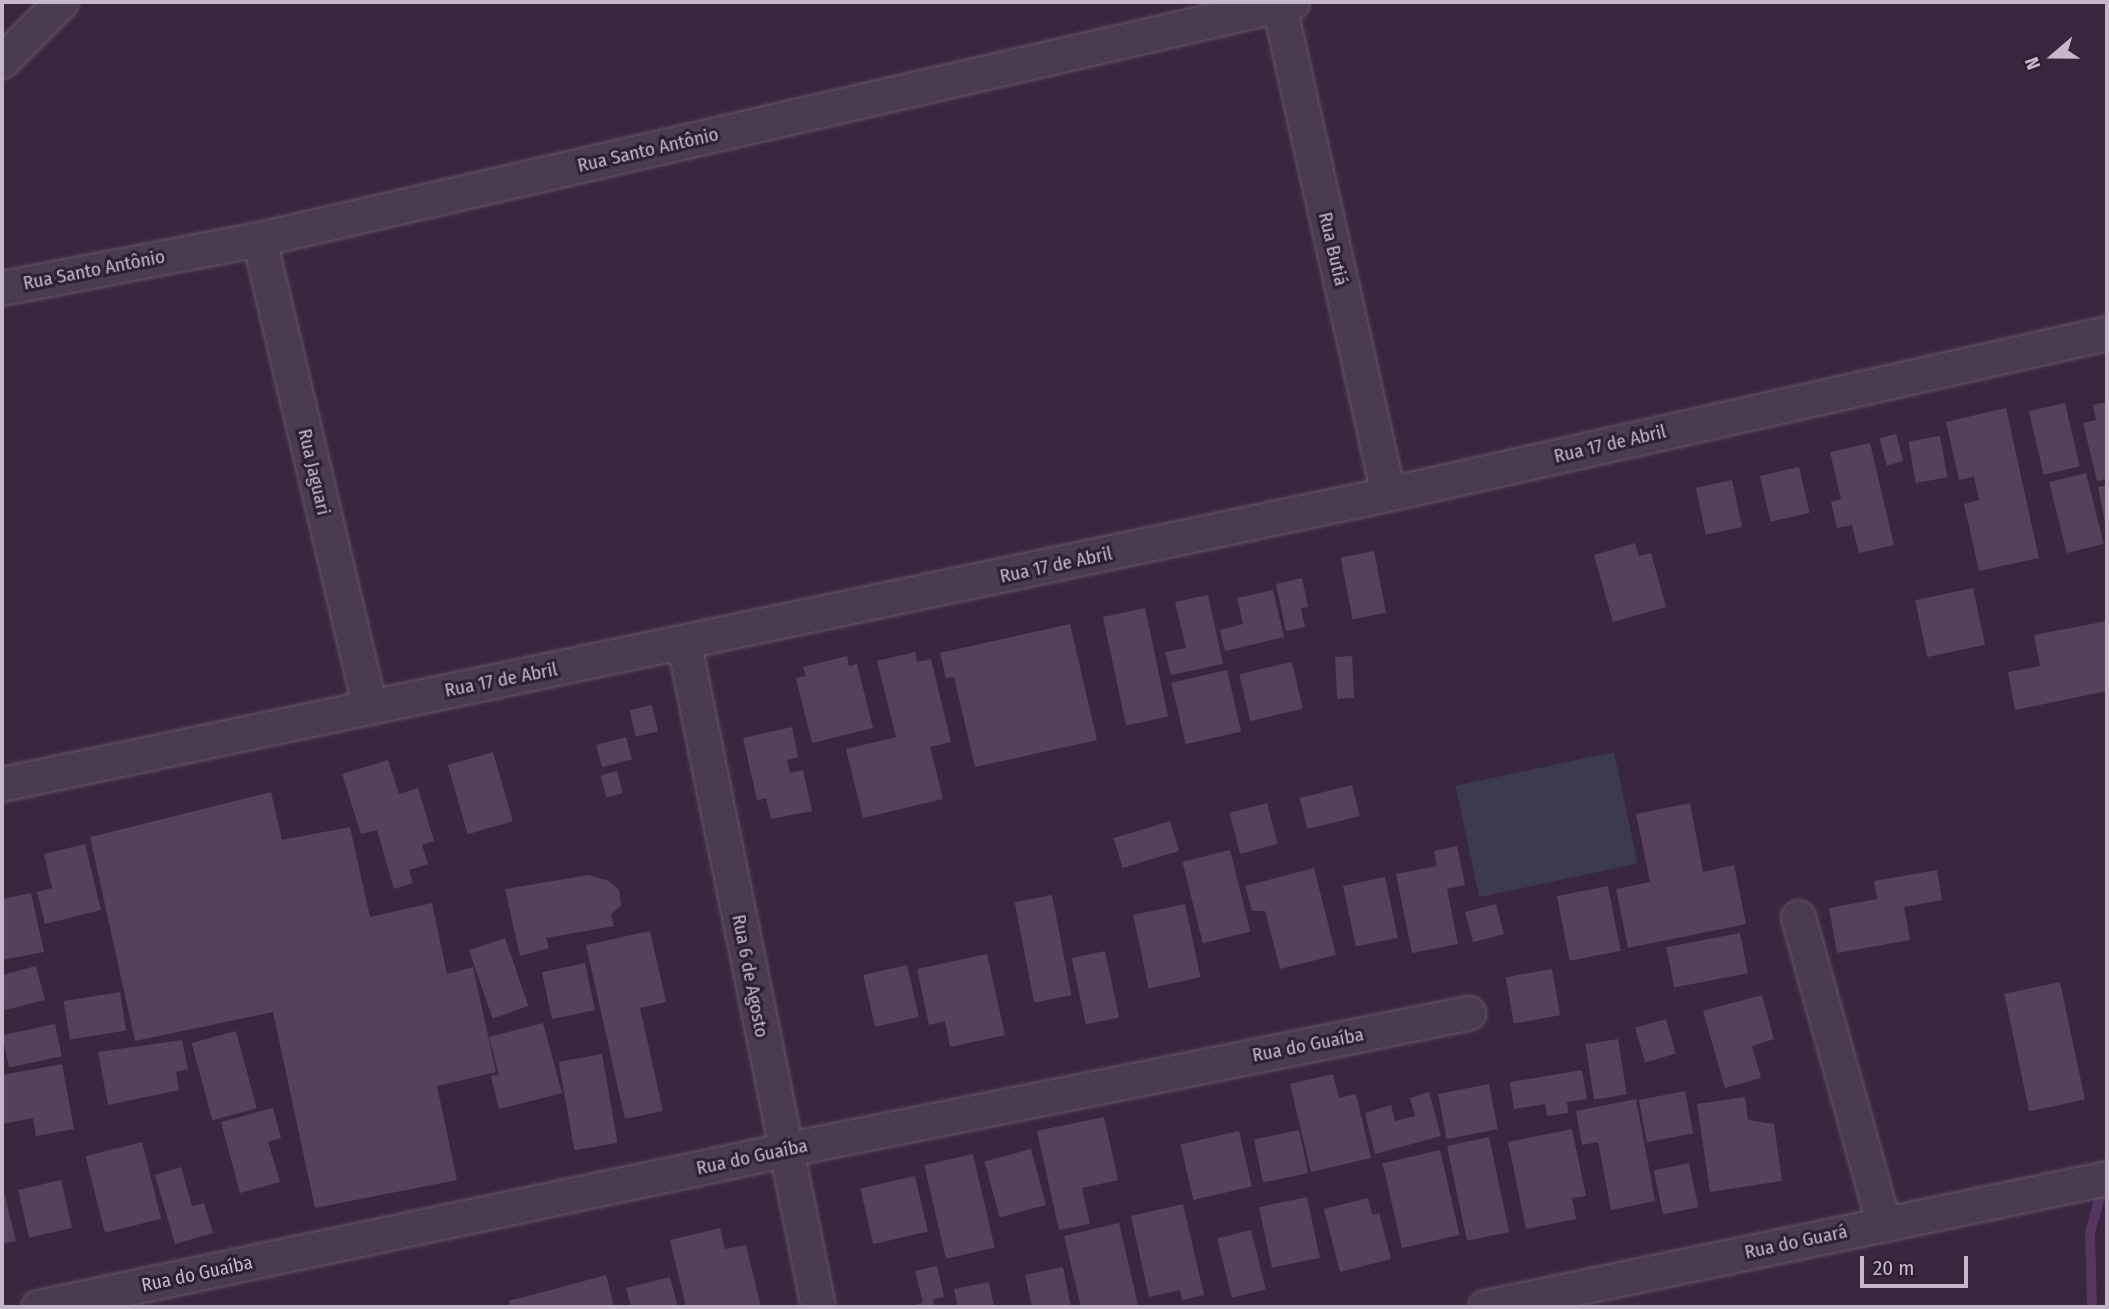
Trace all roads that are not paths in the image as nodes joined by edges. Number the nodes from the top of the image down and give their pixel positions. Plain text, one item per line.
1 (61, 2) edge
2 (1285, 3) edge
3 (2, 61) edge
4 (259, 239) junction
5 (2, 288) edge
6 (2107, 333) edge
7 (1388, 494) junction
8 (684, 644) junction
9 (369, 706) junction
10 (2, 784) edge
11 (1798, 917) dead end
12 (1468, 1013) dead end
13 (784, 1150) junction
14 (2107, 1178) edge
15 (1884, 1224) junction
16 (38, 1307) edge
17 (818, 1307) edge
18 (1485, 1307) edge

1 - 3 street
2 - 4 street, Rua Santo Antônio
2 - 7 street, Rua Butiá
4 - 5 street, Rua Santo Antônio
4 - 9 street, Rua Jaguari
6 - 7 street, Rua 17 de Abril
7 - 8 street, Rua 17 de Abril
8 - 9 street, Rua 17 de Abril
8 - 13 street, Rua 6 de Agosto
9 - 10 street, Rua 17 de Abril
11 - 15 street
12 - 13 street, Rua do Guaíba
13 - 16 street, Rua do Guaíba
13 - 17 street, Rua 6 de Agosto
14 - 15 street, Rua do Guará
15 - 18 street, Rua do Guará

